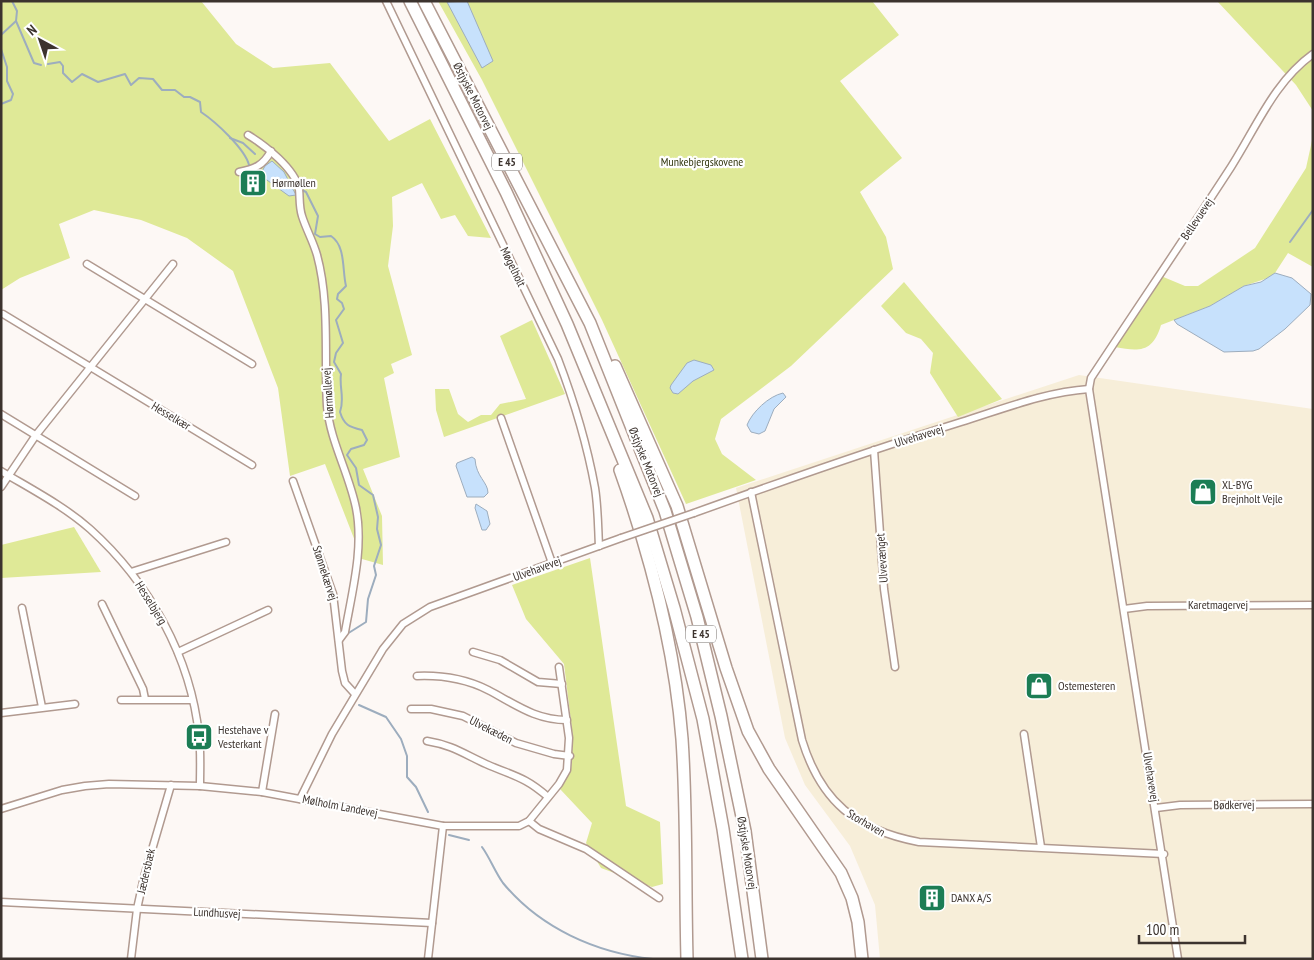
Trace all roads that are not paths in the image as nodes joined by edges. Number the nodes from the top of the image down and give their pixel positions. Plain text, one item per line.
1 (386, 1) edge
2 (410, 1) edge
3 (424, 1) edge
4 (1313, 54) edge
5 (248, 135) dead end
6 (271, 151) junction
7 (239, 172) dead end
8 (87, 264) dead end
9 (173, 264) dead end
10 (146, 300) junction
11 (3, 314) dead end
12 (590, 323) junction
13 (252, 364) dead end
14 (90, 367) junction
15 (1089, 389) junction
16 (600, 404) junction
17 (1, 414) edge
18 (501, 418) dead end
19 (36, 435) junction
20 (874, 450) junction
21 (252, 465) dead end
22 (1, 471) edge
23 (10, 476) junction
24 (293, 481) dead end
25 (1, 487) edge
26 (751, 492) junction
27 (136, 496) dead end
28 (226, 542) dead end
29 (599, 546) junction
30 (552, 563) junction
31 (131, 572) junction
32 (102, 604) dead end
33 (1313, 604) edge
34 (22, 608) dead end
35 (1124, 609) junction
36 (268, 610) dead end
37 (339, 640) junction
38 (178, 652) junction
39 (472, 652) dead end
40 (559, 667) dead end
41 (895, 667) dead end
42 (417, 676) dead end
43 (562, 684) junction
44 (355, 694) junction
45 (146, 699) junction
46 (121, 700) dead end
47 (192, 700) junction
48 (75, 704) dead end
49 (42, 707) junction
50 (411, 710) dead end
51 (1, 713) edge
52 (275, 714) dead end
53 (566, 720) junction
54 (1024, 734) dead end
55 (427, 741) dead end
56 (570, 756) junction
57 (171, 785) junction
58 (200, 786) junction
59 (262, 792) junction
60 (548, 797) junction
61 (300, 799) junction
62 (1313, 804) edge
63 (1156, 808) junction
64 (1, 809) edge
65 (529, 822) junction
66 (443, 826) junction
67 (1041, 847) junction
68 (1164, 854) junction
69 (659, 898) dead end
70 (1, 902) edge
71 (137, 909) junction
72 (432, 922) junction
73 (131, 959) edge
74 (428, 959) edge
75 (686, 959) edge
76 (742, 959) edge
77 (762, 959) edge
78 (862, 959) edge
79 (1178, 959) edge

1 - 29 street, Møgelholt
2 - 16 highway, Østjyske Motorvej / E 45
3 - 12 highway, Østjyske Motorvej / E 45
4 - 15 street, Bellevuevej
5 - 6 street, Hørmøllevej
6 - 7 street
6 - 37 street, Hørmøllevej
8 - 10 street
9 - 10 street
10 - 13 street
10 - 14 street
11 - 14 street, Hesselkær
12 - 77 highway, Østjyske Motorvej / E 45
12 - 78 highway
14 - 19 street
14 - 21 street, Hesselkær
15 - 20 street, Ulvehavevej
15 - 35 street, Ulvehavevej
16 - 75 highway
16 - 76 highway, Østjyske Motorvej / E 45
17 - 19 street
18 - 30 street
19 - 23 street
19 - 27 street
20 - 26 street, Ulvehavevej
20 - 41 street, Ulvevænget
22 - 23 street, Hesselbjerg
23 - 25 street
23 - 31 street, Hesselbjerg
24 - 37 street, Stønnekærvej
26 - 29 street, Ulvehavevej, bridge
26 - 67 street, Storhaven
28 - 31 street
29 - 30 street, Ulvehavevej
30 - 44 street, Ulvehavevej
31 - 38 street, Hesselbjerg
32 - 45 street
33 - 35 street, Karetmagervej
34 - 49 street
35 - 63 street, Ulvehavevej
36 - 38 street
37 - 44 street, Stønnekærvej
38 - 47 street, Hesselbjerg
39 - 43 street
40 - 43 street
42 - 53 street
43 - 53 street
44 - 61 street, Ulvehavevej
45 - 46 street
45 - 47 street
47 - 58 street, Hesselbjerg
48 - 49 street
49 - 51 street
50 - 56 street, Ulvekæden
52 - 59 street
53 - 56 street
54 - 67 street
55 - 60 street
56 - 60 street
57 - 58 street, Mølholm Landevej
57 - 64 street, Mølholm Landevej
57 - 71 street, Jædersbæk
58 - 59 street, Mølholm Landevej
59 - 61 street, Mølholm Landevej
60 - 65 street
61 - 66 street, Mølholm Landevej
62 - 63 street, Bødkervej
63 - 68 street, Ulvehavevej
65 - 66 street, Mølholm Landevej
65 - 69 street
66 - 72 street
67 - 68 street, Storhaven
68 - 79 street, Ulvehavevej
70 - 71 street, Lundhusvej
71 - 72 street, Lundhusvej
71 - 73 street, Jædersbæk
72 - 74 street

